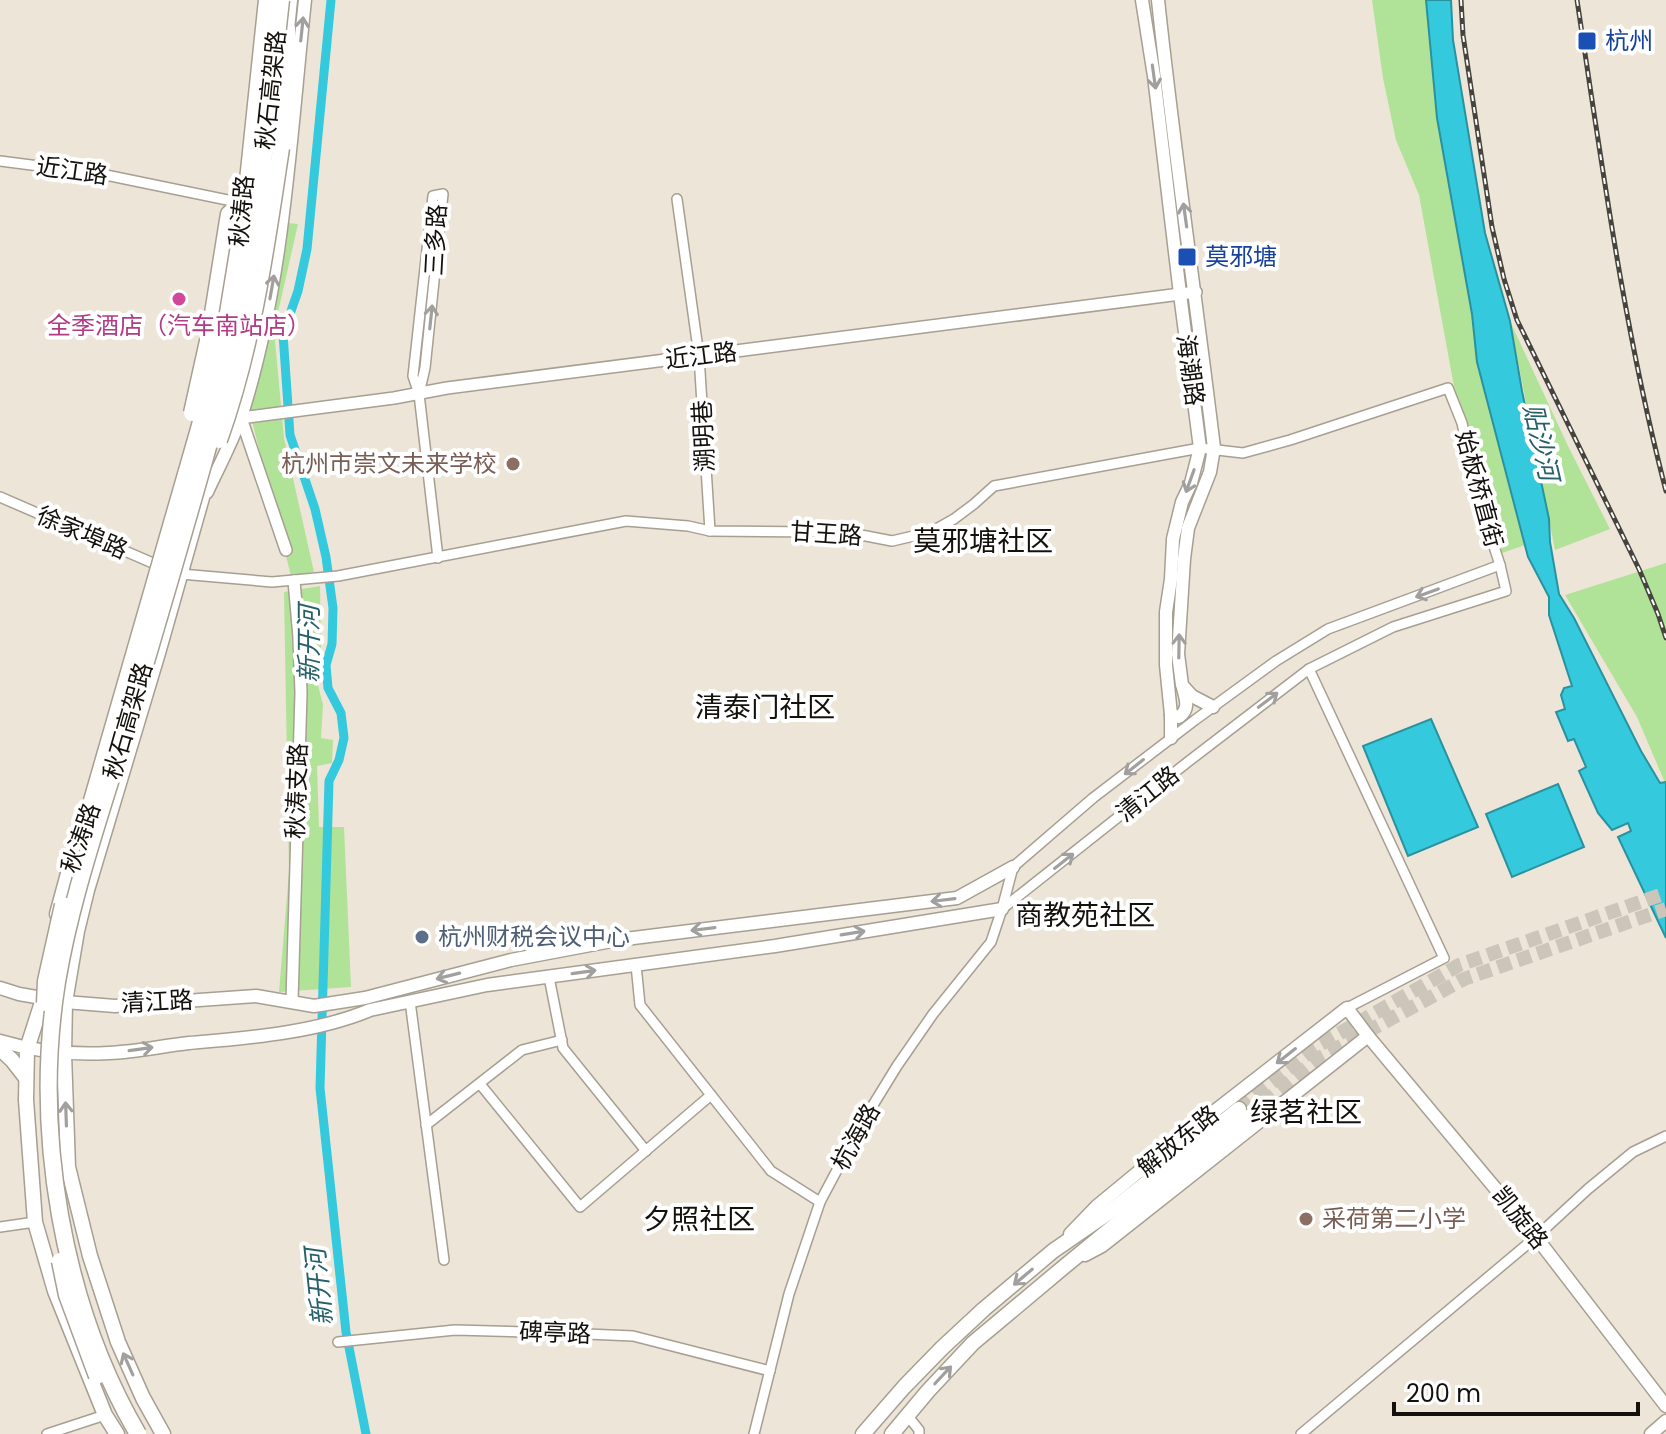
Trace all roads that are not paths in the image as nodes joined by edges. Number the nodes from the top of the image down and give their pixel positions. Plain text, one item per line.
1 (264, 0) edge
2 (281, 0) edge
3 (290, 0) edge
4 (305, 0) edge
5 (1142, 0) edge
6 (1158, 0) edge
7 (287, 28) junction
8 (0, 161) edge
9 (677, 199) dead end
10 (242, 203) junction
11 (265, 209) junction
12 (285, 213) junction
13 (1196, 292) junction
14 (1180, 294) junction
15 (699, 356) junction
16 (1448, 388) joint
17 (419, 394) junction
18 (208, 410) junction
19 (225, 413) junction
20 (241, 418) junction
21 (1200, 448) junction
22 (1214, 448) junction
23 (0, 497) edge
24 (199, 510) junction
25 (710, 531) junction
26 (286, 550) dead end
27 (438, 558) junction
28 (1500, 565) junction
29 (165, 568) junction
30 (181, 574) junction
31 (294, 581) junction
32 (1506, 591) joint
33 (1309, 669) junction
34 (1182, 685) junction
35 (1213, 707) junction
36 (1171, 715) junction
37 (1171, 738) junction
38 (119, 753) junction
39 (88, 816) junction
40 (1013, 867) junction
41 (1002, 909) junction
42 (636, 965) junction
43 (549, 977) junction
44 (0, 988) edge
45 (44, 998) junction
46 (292, 1001) junction
47 (410, 1001) junction
48 (65, 1002) junction
49 (367, 1004) junction
50 (1347, 1008) junction
51 (1368, 1036) junction
52 (562, 1040) junction
53 (0, 1041) edge
54 (0, 1049) edge
55 (27, 1049) junction
56 (64, 1054) junction
57 (26, 1078) junction
58 (480, 1084) junction
59 (711, 1095) junction
60 (426, 1125) junction
61 (1666, 1136) edge
62 (646, 1151) junction
63 (820, 1202) junction
64 (35, 1222) junction
65 (0, 1227) edge
66 (1536, 1237) junction
67 (1053, 1251) junction
68 (444, 1260) dead end
69 (1065, 1266) junction
70 (338, 1342) dead end
71 (770, 1371) junction
72 (1666, 1406) edge
73 (105, 1415) junction
74 (907, 1415) junction
75 (1666, 1421) edge
76 (47, 1434) edge
77 (117, 1434) edge
78 (126, 1434) edge
79 (138, 1434) edge
80 (163, 1434) edge
81 (754, 1434) edge
82 (863, 1434) edge
83 (892, 1434) edge
84 (919, 1434) edge
85 (1301, 1434) edge
86 (1651, 1434) edge

1 - 10 main road, 秋涛路
1 - 39 highway, 秋石高架路, bridge
2 - 38 highway, 秋石高架路, bridge
3 - 7 main road, 秋涛路
12 -> 4 main road
5 -> 14 main road, 海潮路
13 -> 6 main road, 海潮路
7 - 11 main road, 秋涛路
7 - 38 highway, bridge
8 - 10 street, 近江路
9 - 15 street, 溯明巷
10 - 11 street, 近江路
10 - 18 main road, 秋涛路
10 - 39 highway, bridge
11 - 12 street, 近江路
11 - 19 main road, 秋涛路
20 -> 12 main road
13 - 14 street, 近江路
13 - 22 main road, 海潮路
14 - 15 street, 近江路
14 - 21 main road, 海潮路
15 - 17 street, 近江路
15 - 25 street, 溯明巷
16 - 22 street, 甘王路
16 - 28 street, 始板桥直街
17 -> 17 street, 三多路
17 - 20 street, 近江路
17 - 27 street, 三多路
18 - 19 street, 近江路
18 - 29 main road, 秋涛路
19 - 20 street, 近江路
19 - 24 main road, 秋涛路
20 - 24 main road
20 - 26 street
21 - 22 street, 甘王路
21 - 25 street, 甘王路
21 -> 36 main road, 海潮路
34 -> 22 main road, 海潮路
23 - 29 street, 徐家埠路
24 - 30 main road, 秋涛路
25 - 27 street, 甘王路
27 - 31 street, 甘王路
28 - 32 street, 始板桥直街
28 -> 35 street, 清江路
29 - 45 main road, 秋涛路
30 - 31 street, 甘王路
30 - 48 main road, 秋涛路
31 - 46 street, 秋涛支路
32 - 33 street, 清江路
41 -> 33 street, 清江路
33 - 50 street
34 - 35 main road
34 - 36 main road, 海潮路
35 - 37 street, 清江路
36 - 37 main road, 海潮路
37 -> 40 street, 清江路
38 - 79 highway, 秋石高架路, bridge
39 - 78 highway, 秋石高架路, bridge
40 - 41 street, 杭海路
40 -> 49 main road, 清江路
42 -> 41 main road, 清江路
41 - 63 street, 杭海路
43 -> 42 main road, 清江路
42 - 59 street
43 - 47 main road, 清江路
43 - 52 street
44 - 45 main road, 清江路
45 - 48 main road, 清江路
45 - 55 main road, 秋涛路
46 - 48 main road, 清江路
46 - 49 main road, 清江路
47 - 49 main road, 清江路
47 - 60 street
48 - 56 main road, 秋涛路
56 -> 49 main road
50 - 51 main road, 凯旋路
50 -> 67 main road, 解放东路
51 - 66 main road, 凯旋路
51 - 69 main road, 解放东路
52 - 58 street
52 - 62 street
53 - 55 main road
54 - 57 main road
55 - 56 main road
55 - 57 main road, 秋涛路
80 -> 56 main road, 秋涛路
57 - 64 main road, 秋涛路
58 - 60 street
58 - 62 street
59 - 62 street
59 - 63 street
60 - 68 street
61 - 66 street
63 - 71 street, 杭海路
64 - 65 street
64 - 73 main road, 秋涛路
66 - 72 main road, 凯旋路
66 - 85 street
67 - 69 main road, 解放东路
67 -> 82 main road, 解放东路
74 -> 69 main road, 解放东路
70 - 71 street, 碑亭路
71 - 81 street, 杭海路
73 - 76 street
73 - 77 main road, 秋涛路
74 - 83 main road, 解放东路
74 - 84 street
75 - 86 main road

